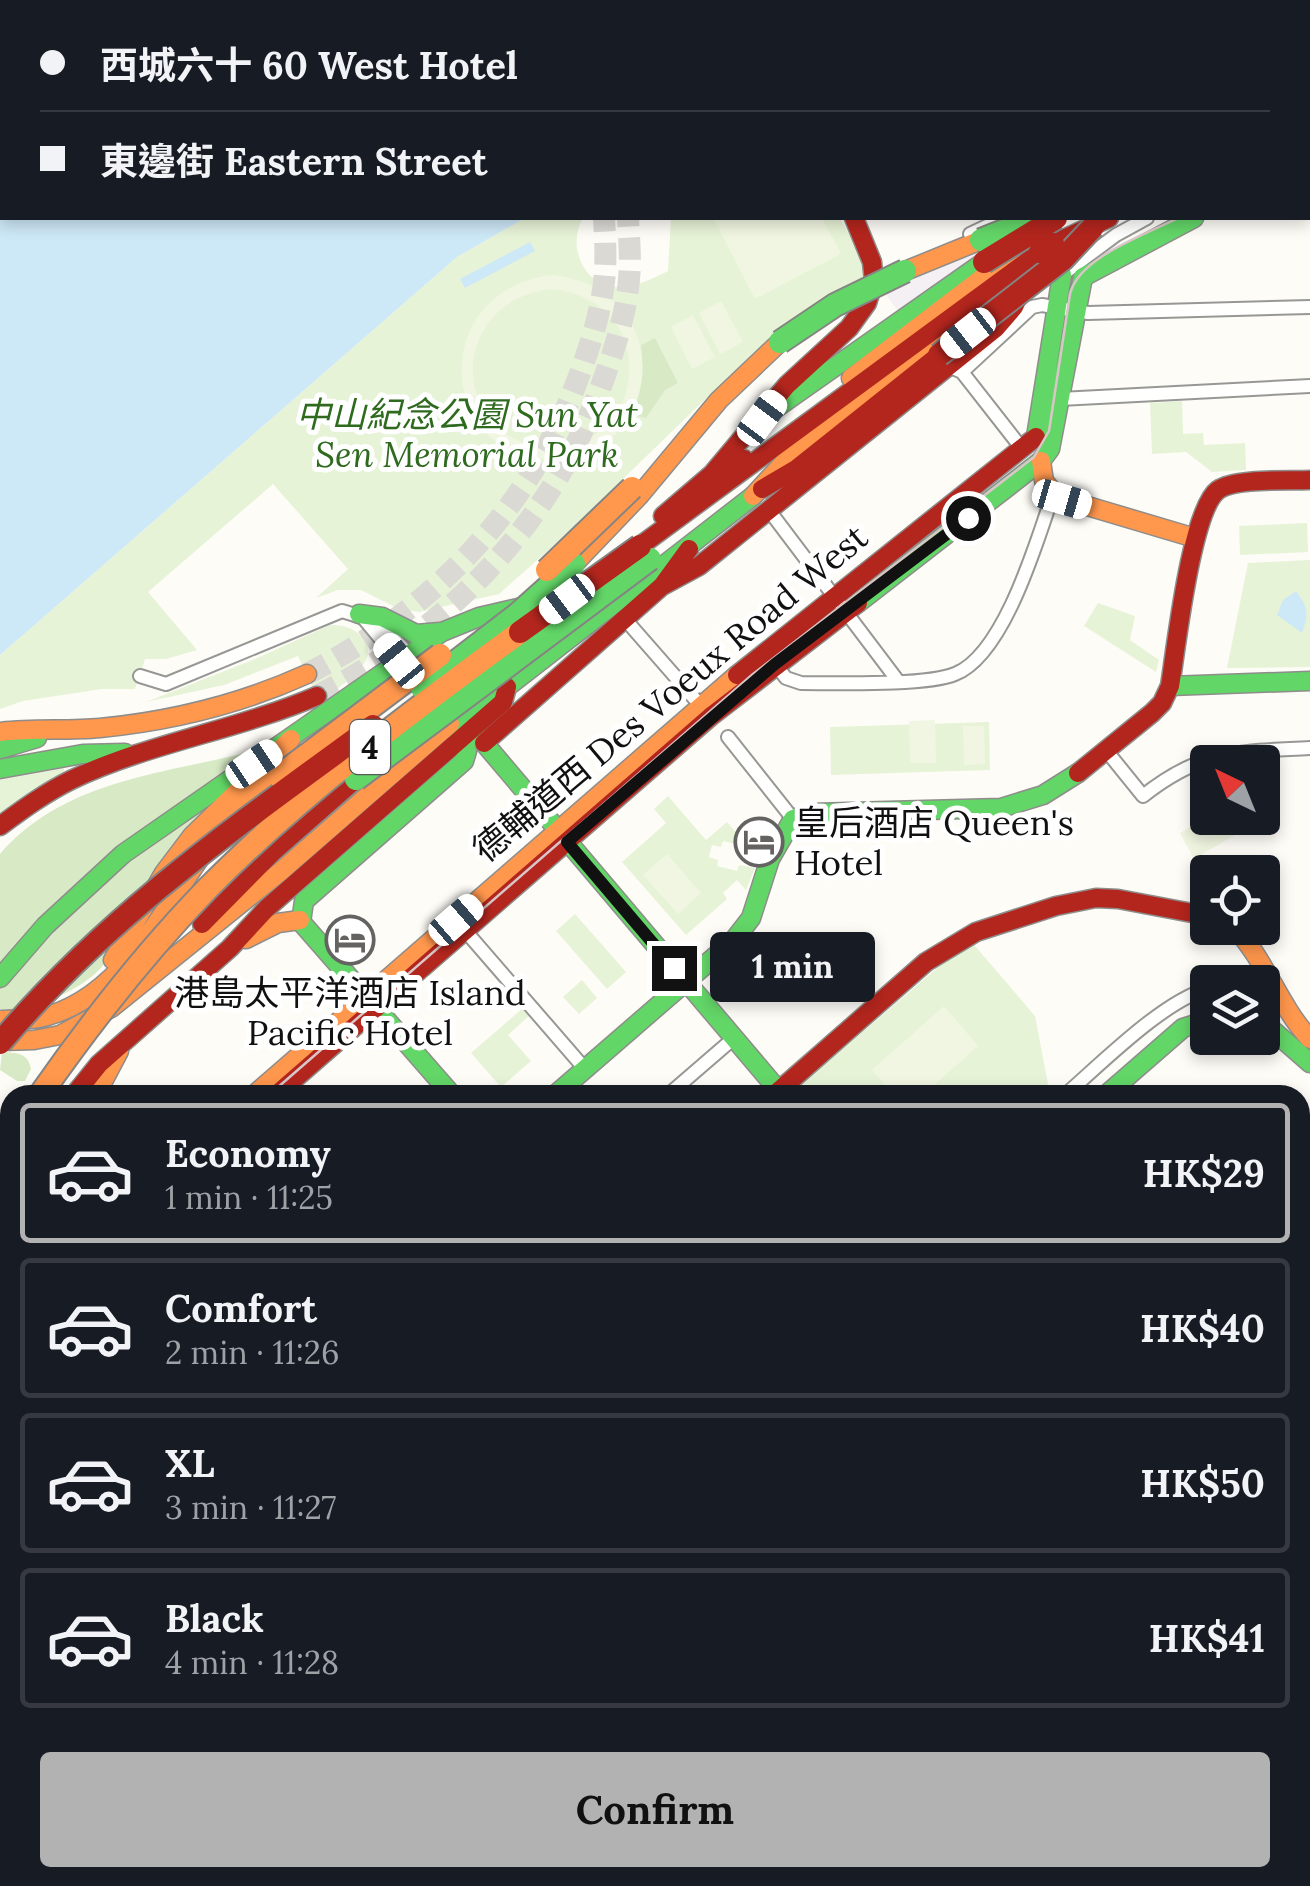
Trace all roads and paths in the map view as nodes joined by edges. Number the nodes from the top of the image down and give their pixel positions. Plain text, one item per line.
1 (855, 220) edge
2 (997, 220) edge
3 (1115, 220) edge
4 (1143, 220) edge
5 (1190, 220) edge
6 (1045, 221) edge
7 (1101, 222) edge
8 (871, 258) junction
9 (1059, 265) junction
10 (1024, 274) junction
11 (1310, 307) edge
12 (1066, 308) junction
13 (955, 369) junction
14 (1310, 386) edge
15 (1060, 399) junction
16 (719, 400) junction
17 (762, 418) junction
18 (1032, 456) junction
19 (712, 474) junction
20 (737, 478) junction
21 (1310, 480) edge
22 (1052, 494) junction
23 (765, 498) junction
24 (1195, 538) junction
25 (689, 549) junction
26 (662, 586) junction
27 (840, 604) junction
28 (360, 614) junction
29 (624, 618) junction
30 (442, 632) junction
31 (404, 657) junction
32 (775, 664) junction
33 (140, 676) dead end
34 (898, 680) junction
35 (1310, 680) edge
36 (1170, 686) junction
37 (701, 706) junction
38 (466, 730) junction
39 (64, 731) junction
40 (0, 732) edge
41 (728, 738) dead end
42 (291, 740) junction
43 (1310, 748) edge
44 (0, 749) edge
45 (1106, 749) junction
46 (143, 754) junction
47 (0, 769) edge
48 (793, 819) junction
49 (0, 826) edge
50 (562, 836) junction
51 (1190, 913) edge
52 (300, 920) junction
53 (460, 926) junction
54 (1250, 945) edge
55 (230, 948) junction
56 (170, 960) junction
57 (0, 978) edge
58 (686, 982) junction
59 (94, 988) junction
60 (1190, 995) edge
61 (372, 1002) junction
62 (0, 1020) edge
63 (1190, 1026) edge
64 (1280, 1037) edge
65 (734, 1038) junction
66 (1310, 1039) edge
67 (0, 1042) edge
68 (125, 1042) junction
69 (1310, 1064) edge
70 (585, 1069) junction
71 (47, 1085) edge
72 (82, 1085) edge
73 (101, 1085) edge
74 (267, 1085) edge
75 (286, 1085) edge
76 (443, 1085) edge
77 (566, 1085) edge
78 (680, 1085) edge
79 (771, 1085) edge
80 (788, 1085) edge
81 (1077, 1085) edge
82 (1117, 1085) edge

1 - 8 main road
2 - 6 street
2 - 8 street
3 - 9 main road
4 - 9 street
5 - 12 main road
6 - 9 main road
6 - 16 main road, 4, bridge
6 - 17 main road, bridge
6 - 19 main road
7 - 20 main road, 4, bridge
7 - 23 main road, bridge
8 - 17 main road
9 - 10 main road
9 - 12 main road
10 - 13 main road
10 - 23 main road
11 - 12 street
12 - 13 street
12 - 15 main road
12 - 18 main road, 德輔道西 Des Voeux Road West
13 - 18 street
13 - 23 main road
14 - 15 street
15 - 18 main road
16 - 59 main road, bridge
16 - 67 main road, 4, bridge
17 - 19 main road
18 - 22 main road
18 - 27 main road, 德輔道西 Des Voeux Road West
19 - 30 main road
20 - 56 main road, bridge
20 - 71 main road, 4, bridge
21 - 24 main road
22 - 24 main road
22 - 34 street
23 - 25 main road
23 - 26 main road
23 - 27 street
24 - 36 main road
25 - 26 main road
25 - 38 main road
26 - 29 main road
27 - 32 main road, 德輔道西 Des Voeux Road West
27 - 34 street
27 - 37 main road, 德輔道西 Des Voeux Road West
28 - 30 main road
28 - 31 street
28 - 33 street
29 - 37 street
29 - 38 main road
30 - 31 main road
31 - 38 main road
31 - 42 main road
32 - 34 street
32 - 50 main road, 德輔道西 Des Voeux Road West
35 - 36 main road
36 - 45 main road
37 - 50 main road, 德輔道西 Des Voeux Road West
38 - 50 main road
38 - 52 main road
38 - 55 main road
38 - 56 main road
39 - 40 main road
39 - 44 main road
39 - 46 main road
41 - 48 street
42 - 57 main road
42 - 59 main road
43 - 45 street
45 - 48 main road
46 - 47 main road
46 - 49 main road
48 - 58 main road
50 - 53 main road, 德輔道西 Des Voeux Road West
50 - 58 main road
51 - 80 main road
52 - 55 main road
52 - 61 main road
53 - 61 main road, 德輔道西 Des Voeux Road West
53 - 70 street
54 - 66 main road
55 - 68 main road
56 - 67 main road
58 - 65 main road
58 - 70 main road
59 - 62 main road
60 - 81 street
61 - 74 main road, 德輔道西 Des Voeux Road West
61 - 75 main road, 德輔道西 Des Voeux Road West
61 - 76 main road
63 - 82 main road
64 - 69 main road
65 - 78 street
65 - 79 main road
68 - 72 main road
68 - 73 main road
70 - 77 main road

